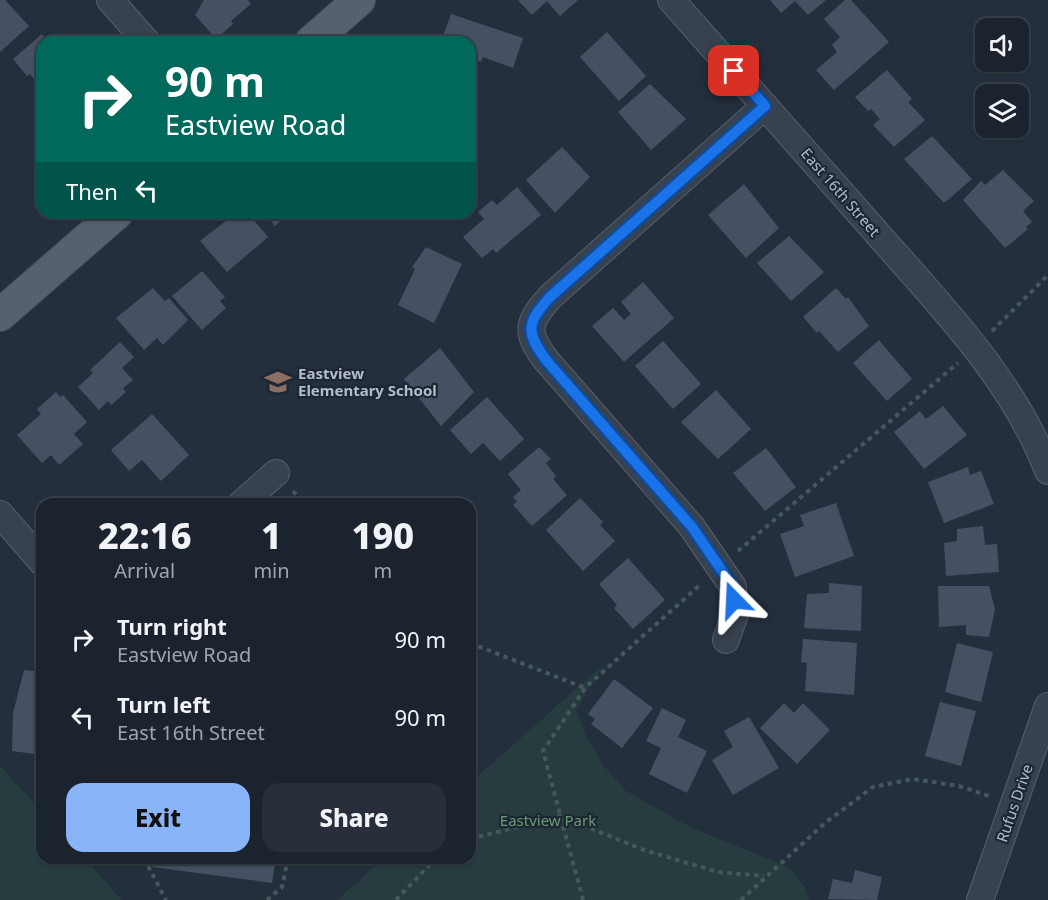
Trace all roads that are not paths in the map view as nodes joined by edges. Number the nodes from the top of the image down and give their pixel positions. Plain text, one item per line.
1 (110, 0) edge
2 (359, 0) edge
3 (671, 0) edge
4 (142, 36) edge
5 (318, 36) edge
6 (765, 106) junction
7 (110, 219) edge
8 (0, 315) edge
9 (1048, 471) edge
10 (276, 473) dead end
11 (248, 498) edge
12 (0, 514) edge
13 (36, 556) edge
14 (726, 640) dead end
15 (1048, 706) edge
16 (980, 900) edge

1 - 4 street
2 - 5 main road
3 - 6 street, East 16th Street
6 - 9 street, East 16th Street
6 - 14 street
7 - 8 main road
10 - 11 street
12 - 13 street
15 - 16 street, Rufus Drive

